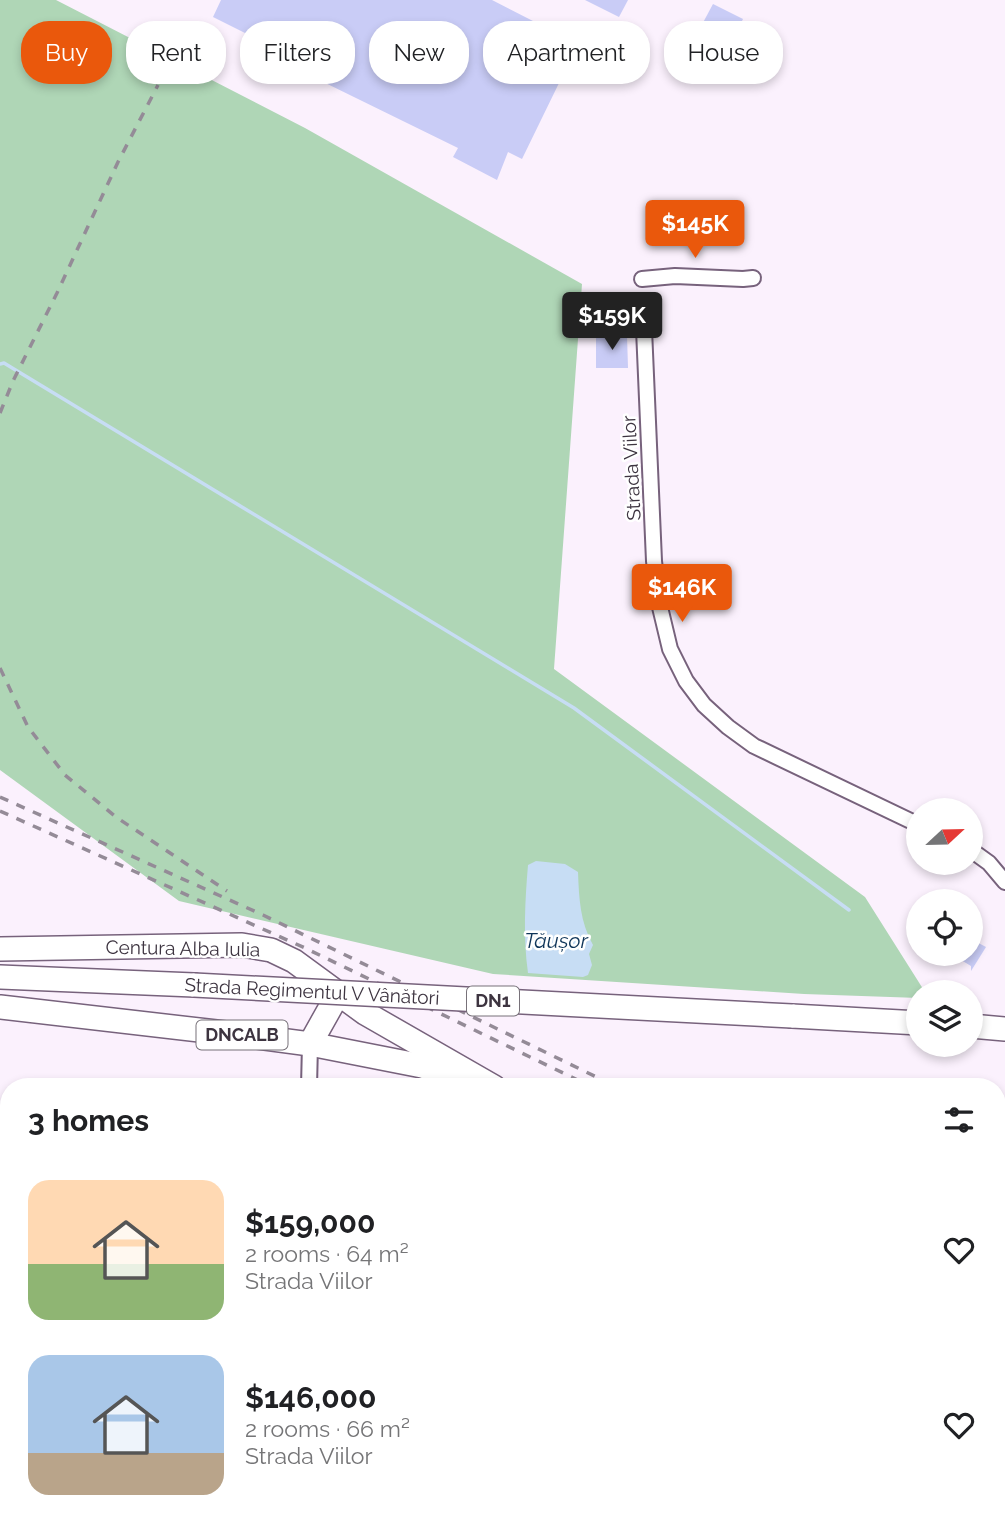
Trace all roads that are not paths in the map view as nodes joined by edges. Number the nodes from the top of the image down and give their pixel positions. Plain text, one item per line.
1 (753, 278) dead end
2 (642, 279) dead end
3 (643, 306) dead end
4 (906, 819) edge
5 (984, 859) edge
6 (1005, 882) edge
7 (0, 949) edge
8 (0, 978) edge
9 (338, 994) junction
10 (0, 1007) edge
11 (906, 1022) edge
12 (983, 1027) edge
13 (1005, 1028) edge
14 (310, 1044) junction
15 (309, 1078) edge
16 (455, 1078) edge
17 (478, 1078) edge

1 - 2 street
3 - 4 street, Strada Viilor
5 - 6 street
7 - 9 main road, Centura Alba Iulia
8 - 11 main road, Strada Regimentul V Vânători / DN1, bridge
9 - 14 main road
9 - 17 main road, Centura Alba Iulia
10 - 14 main road, DNCALB
12 - 13 main road
14 - 15 street
14 - 16 main road, DNCALB

